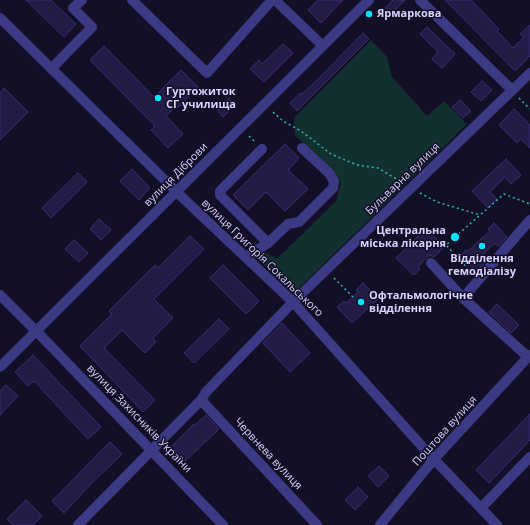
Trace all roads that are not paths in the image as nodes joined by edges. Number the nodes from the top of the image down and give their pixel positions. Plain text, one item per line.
1 (82, 0) edge
2 (132, 0) edge
3 (272, 0) edge
4 (275, 0) edge
5 (369, 0) edge
6 (420, 0) edge
7 (0, 18) edge
8 (323, 46) junction
9 (51, 69) junction
10 (530, 72) edge
11 (512, 90) junction
12 (302, 148) dead end
13 (262, 149) dead end
14 (177, 192) junction
15 (530, 220) edge
16 (268, 243) junction
17 (246, 258) junction
18 (431, 263) dead end
19 (0, 295) edge
20 (463, 298) junction
21 (293, 302) junction
22 (36, 331) junction
23 (529, 356) edge
24 (0, 367) edge
25 (201, 400) junction
26 (152, 450) junction
27 (530, 456) edge
28 (434, 459) junction
29 (481, 508) junction
30 (78, 525) edge
31 (224, 525) edge
32 (317, 525) edge
33 (380, 525) edge
34 (497, 525) edge

1 - 9 street
2 - 3 street
4 - 8 street
5 - 8 street, вулиця Діброви
6 - 11 street
7 - 9 street, вулиця Григорія Сокальського
8 - 14 street, вулиця Діброви
9 - 14 street, вулиця Григорія Сокальського
10 - 11 street, Бульварна вулиця
11 - 21 street, Бульварна вулиця
12 - 16 street
13 - 16 street
14 - 17 street, вулиця Григорія Сокальського
14 - 22 street, вулиця Діброви
15 - 20 street
16 - 17 street
17 - 21 street, вулиця Григорія Сокальського
18 - 20 street
19 - 22 street, вулиця Захисників України
20 - 23 street
21 - 25 street, Бульварна вулиця
21 - 28 street, вулиця Григорія Сокальського
22 - 24 street, вулиця Діброви
22 - 26 street, вулиця Захисників України
23 - 28 street, Поштова вулиця
25 - 26 street
25 - 32 street, Червнева вулиця
26 - 30 street
26 - 31 street, вулиця Захисників України
27 - 29 street
28 - 29 street, вулиця Григорія Сокальського
28 - 33 street, Поштова вулиця
29 - 34 street, вулиця Григорія Сокальського

